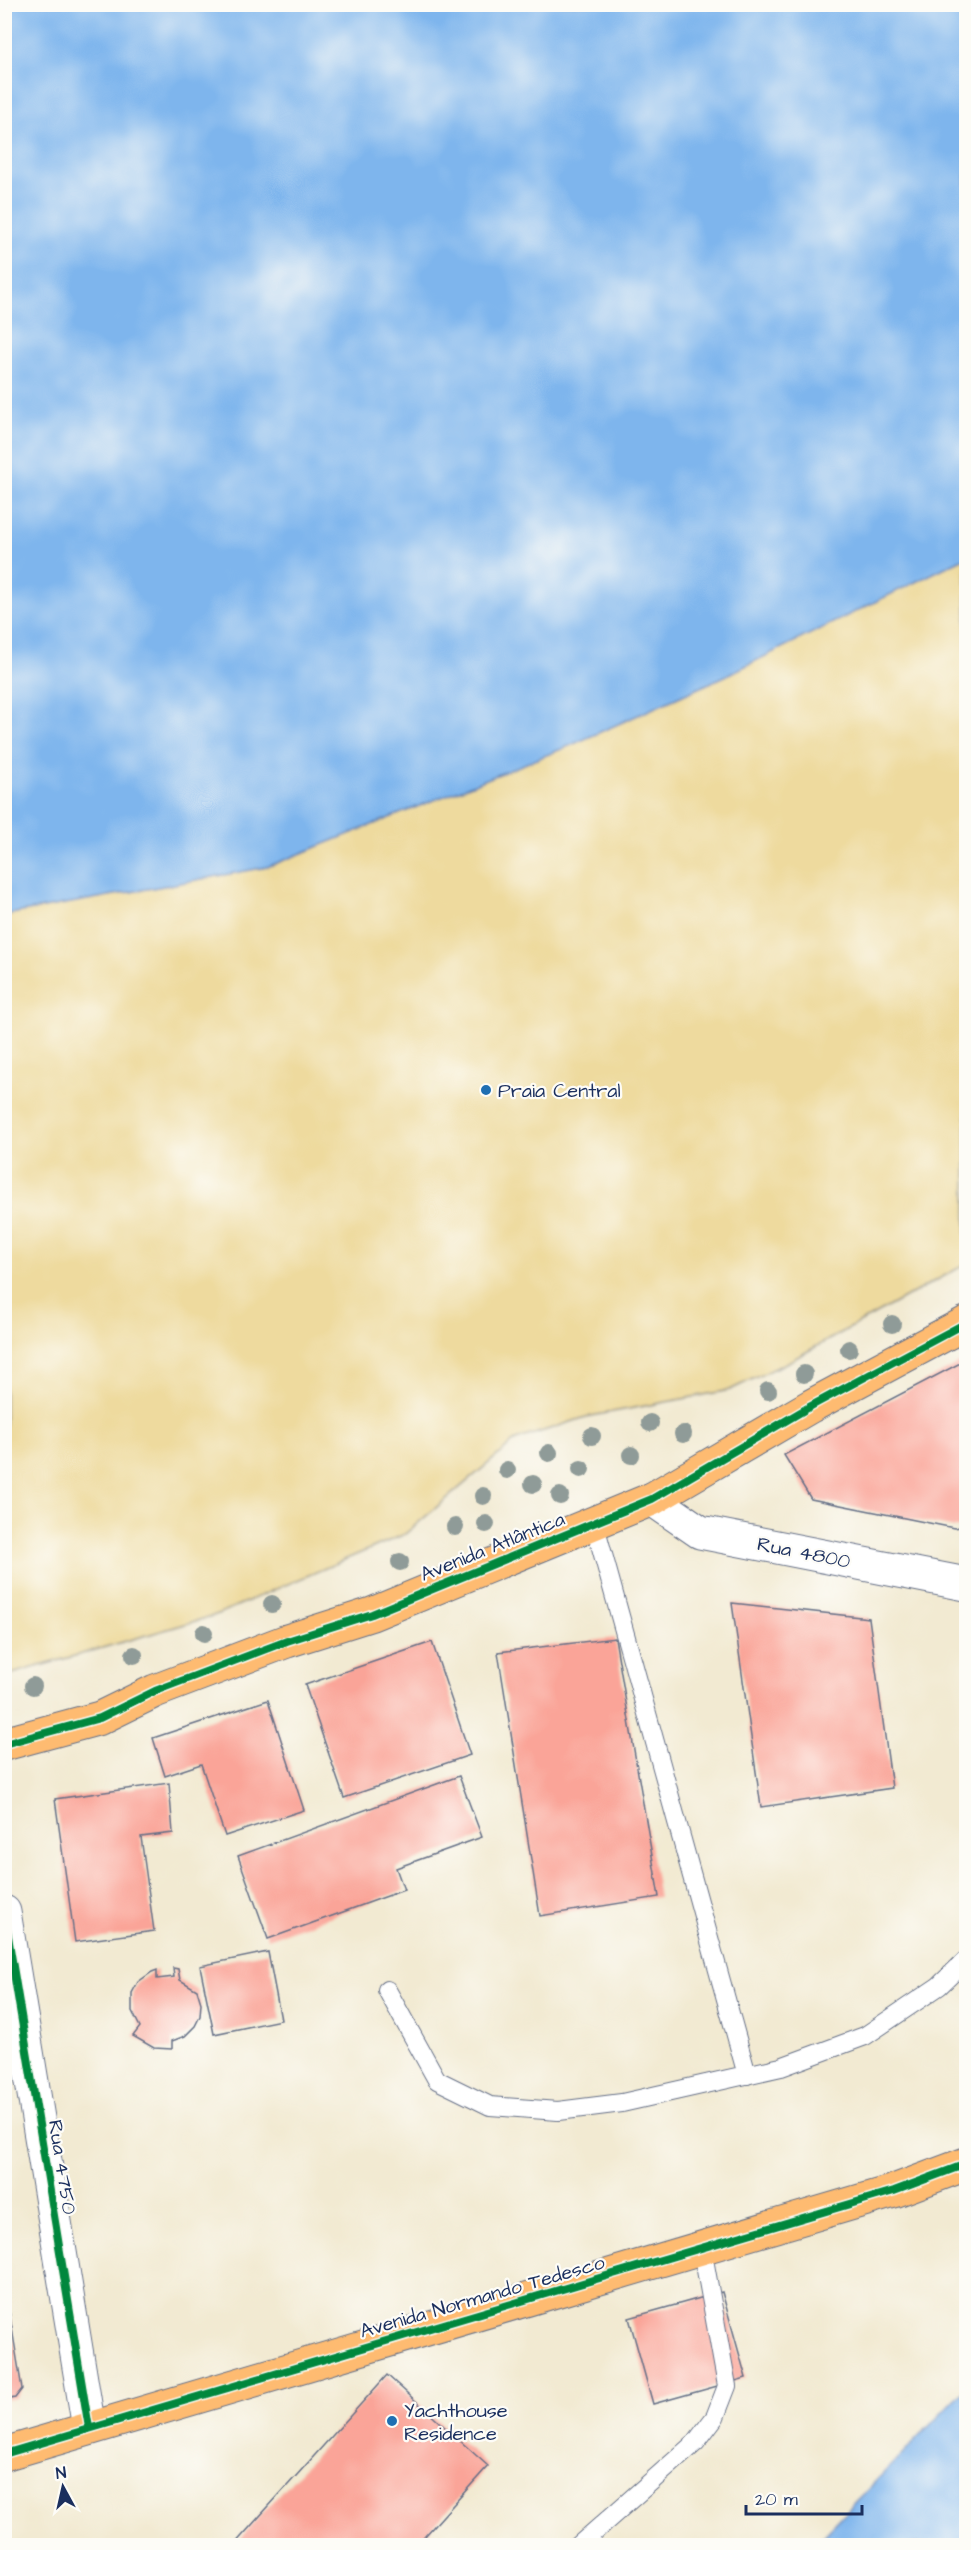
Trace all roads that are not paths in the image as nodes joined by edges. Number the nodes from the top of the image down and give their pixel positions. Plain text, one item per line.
1 (966, 1323) edge
2 (652, 1498) junction
3 (594, 1522) junction
4 (966, 1584) edge
5 (4, 1744) edge
6 (4, 1912) edge
7 (966, 1960) edge
8 (387, 1990) dead end
9 (747, 2075) junction
10 (966, 2164) edge
11 (702, 2248) junction
12 (89, 2428) junction
13 (4, 2454) edge
14 (578, 2546) edge

1 - 2 main road, Avenida Atlântica
2 - 3 main road, Avenida Atlântica
2 - 4 street, Rua 4800
3 - 5 main road, Avenida Atlântica
3 - 9 lane
6 - 12 street, Rua 4750
7 - 9 lane
8 - 9 lane
10 - 11 main road, Avenida Normando Tedesco
11 - 12 main road, Avenida Normando Tedesco
11 - 14 lane
12 - 13 main road, Avenida Normando Tedesco

